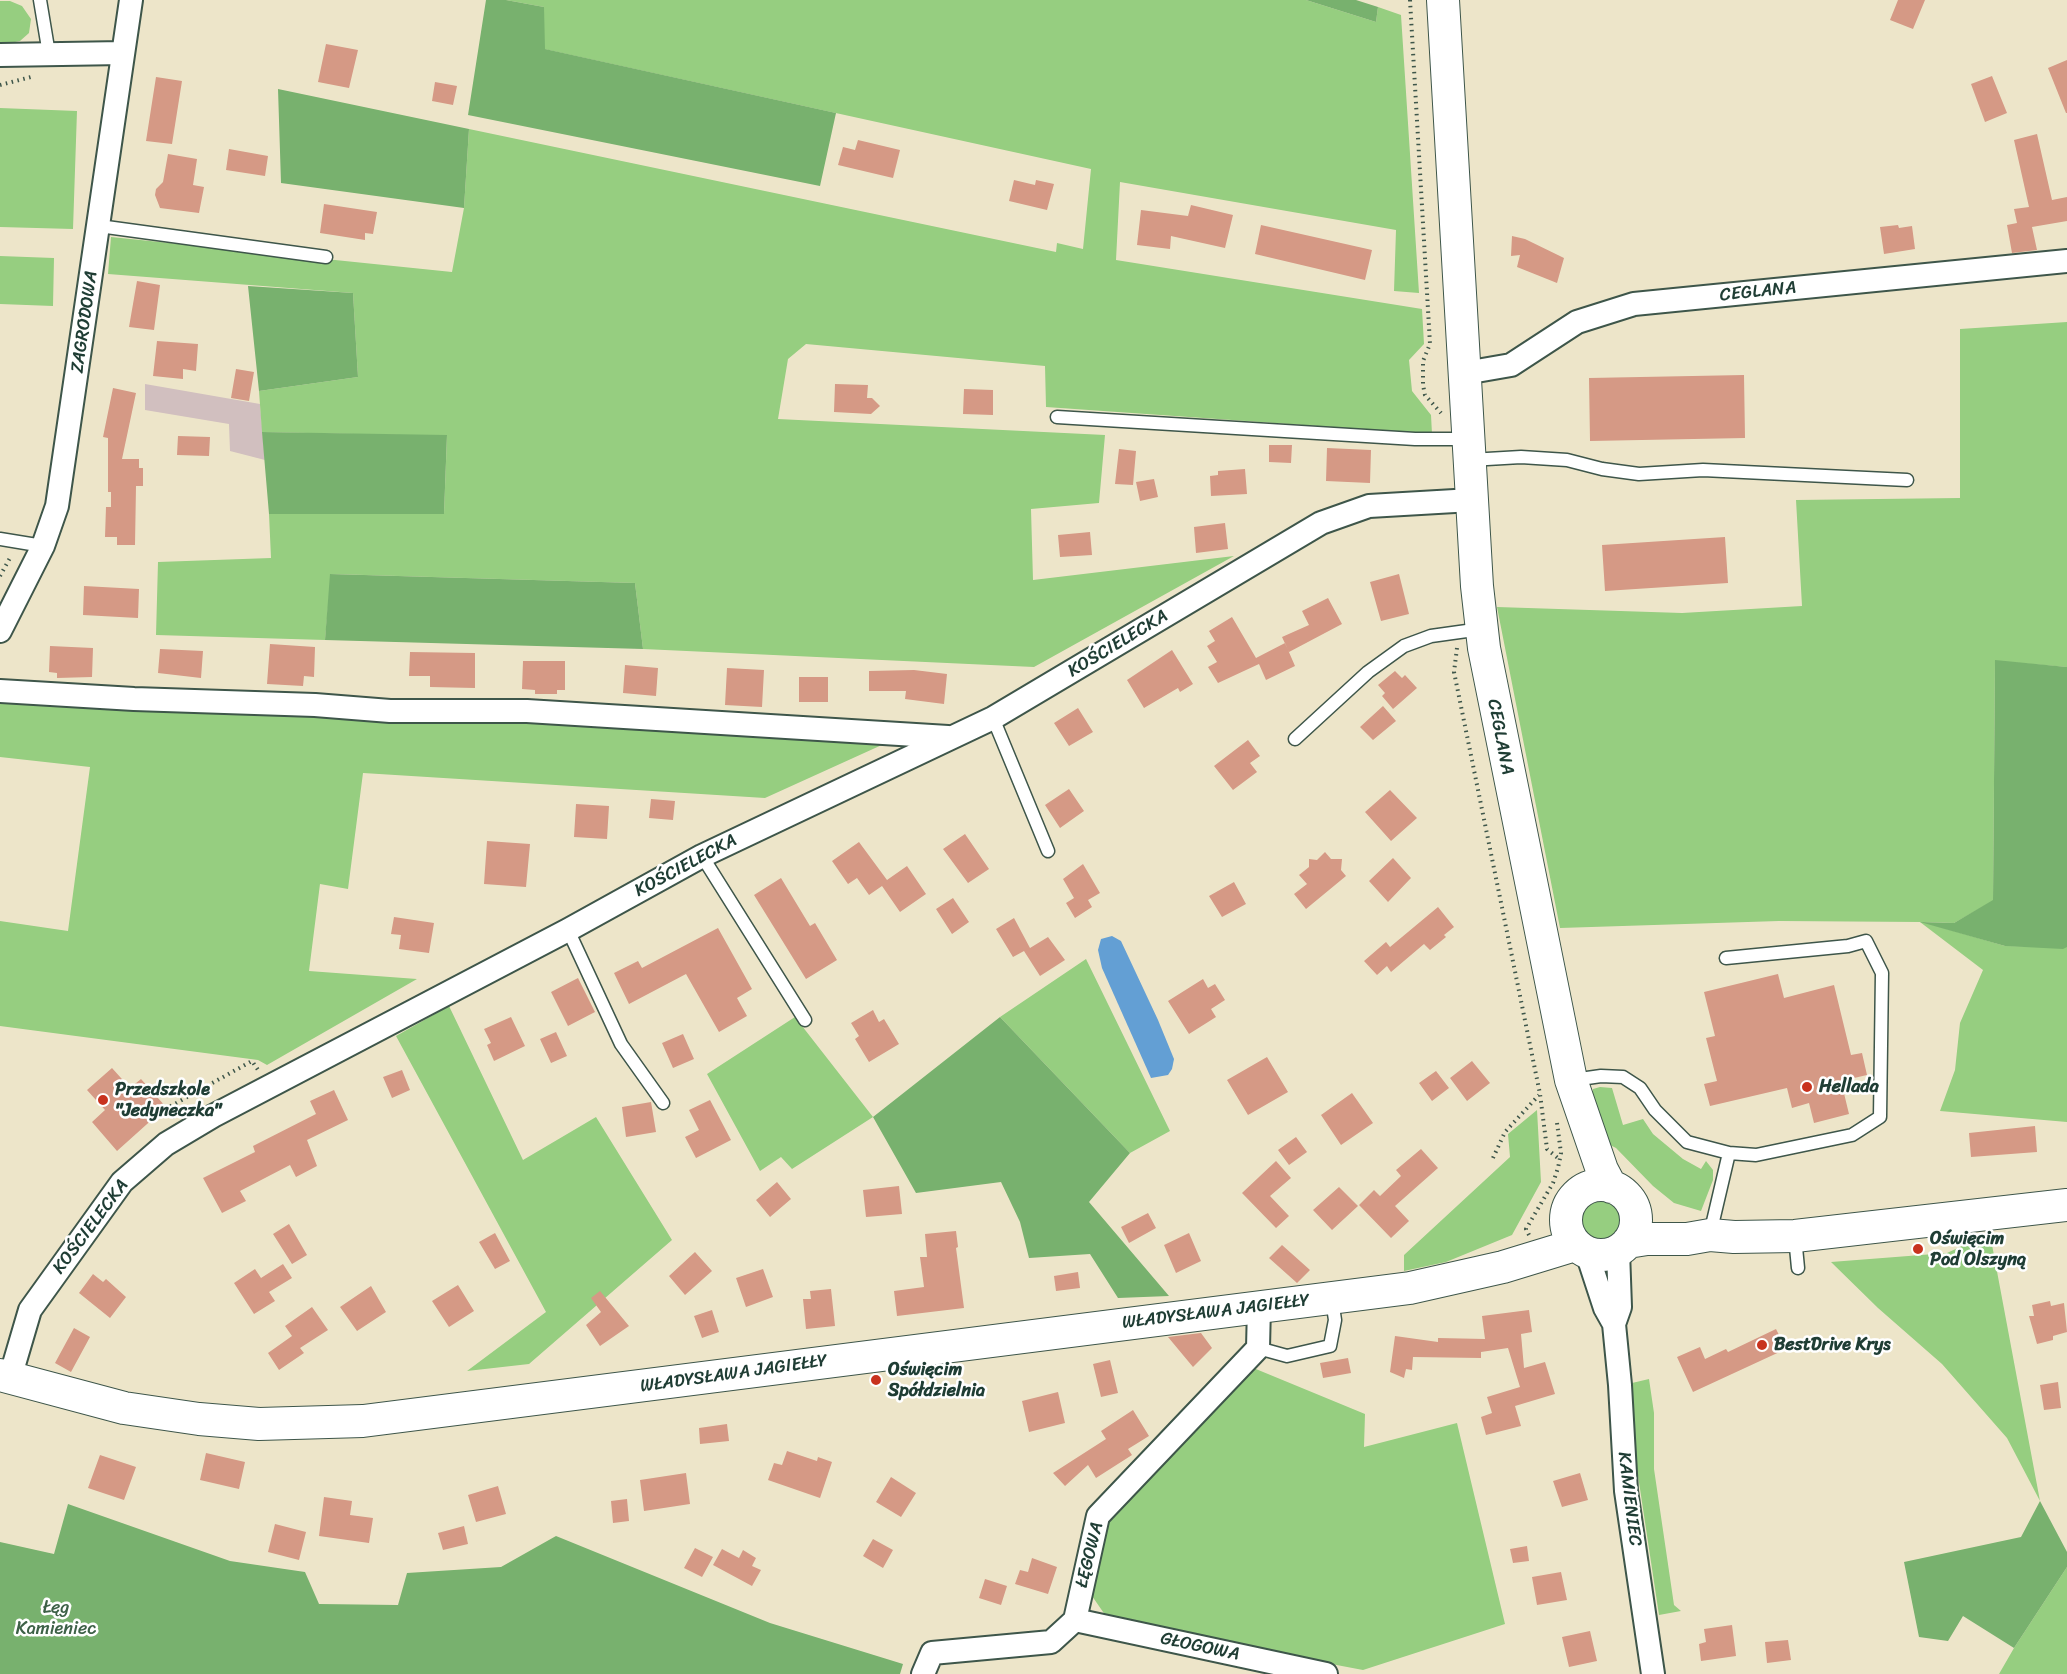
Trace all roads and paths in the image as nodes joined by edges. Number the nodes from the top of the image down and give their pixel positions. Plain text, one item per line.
1 (40, 0) edge
2 (131, 0) edge
3 (1410, 0) edge
4 (1443, 0) edge
5 (123, 53) junction
6 (49, 54) junction
7 (0, 55) edge
8 (99, 226) junction
9 (326, 257) dead end
10 (2067, 261) edge
11 (1465, 373) junction
12 (1057, 417) dead end
13 (1461, 446) junction
14 (1907, 480) dead end
15 (1472, 500) junction
16 (0, 540) edge
17 (43, 546) junction
18 (1470, 630) junction
19 (0, 631) edge
20 (0, 691) edge
21 (993, 718) junction
22 (952, 737) junction
23 (1295, 739) dead end
24 (1048, 850) dead end
25 (702, 856) junction
26 (568, 930) junction
27 (1726, 958) dead end
28 (805, 1020) dead end
29 (1573, 1088) junction
30 (1540, 1094) junction
31 (663, 1103) dead end
32 (1729, 1153) junction
33 (1493, 1158) dead end
34 (1611, 1187) junction
35 (2067, 1205) edge
36 (1634, 1209) junction
37 (1576, 1227) junction
38 (1528, 1233) dead end
39 (1710, 1234) junction
40 (1795, 1236) junction
41 (1623, 1247) junction
42 (1798, 1268) dead end
43 (1332, 1297) junction
44 (1259, 1306) junction
45 (1614, 1324) junction
46 (1258, 1348) junction
47 (5, 1377) edge
48 (1074, 1620) junction
49 (924, 1674) edge
50 (1320, 1674) edge
51 (1653, 1674) edge

1 - 6 lane
2 - 5 street, ZAGRODOWA
3 - 13 path
4 - 11 street, CEGLANA
5 - 6 street
5 - 8 street, ZAGRODOWA
6 - 7 street
8 - 9 lane
8 - 17 street, ZAGRODOWA
10 - 11 street, CEGLANA
11 - 13 street, CEGLANA
12 - 13 lane
13 - 14 lane
13 - 15 street, CEGLANA
15 - 18 street, CEGLANA
15 - 21 street, KOŚCIELECKA
16 - 17 lane
17 - 19 street, ZAGRODOWA
18 - 23 lane
18 - 29 street, CEGLANA
18 - 30 path
20 - 22 street
21 - 22 street, KOŚCIELECKA
21 - 24 lane
22 - 25 street, KOŚCIELECKA
25 - 26 street, KOŚCIELECKA
25 - 28 lane
26 - 31 lane
26 - 47 street, KOŚCIELECKA
27 - 32 lane
29 - 32 lane
29 - 34 street, CEGLANA
29 - 37 street, CEGLANA
30 - 33 path
30 - 38 path
32 - 39 lane
34 - 36 street
34 - 37 street
35 - 40 street
36 - 39 street
36 - 41 street
37 - 41 street
37 - 43 street, WŁADYSŁAWA JAGIEŁŁY
37 - 45 street, KAMIENIEC
39 - 40 street
39 - 41 street
40 - 42 lane
41 - 45 street, KAMIENIEC
43 - 44 street, WŁADYSŁAWA JAGIEŁŁY
43 - 46 lane
44 - 46 street
44 - 47 street, WŁADYSŁAWA JAGIEŁŁY
45 - 51 street, KAMIENIEC
46 - 48 street, ŁĘGOWA
48 - 49 street
48 - 50 street, GŁOGOWA

